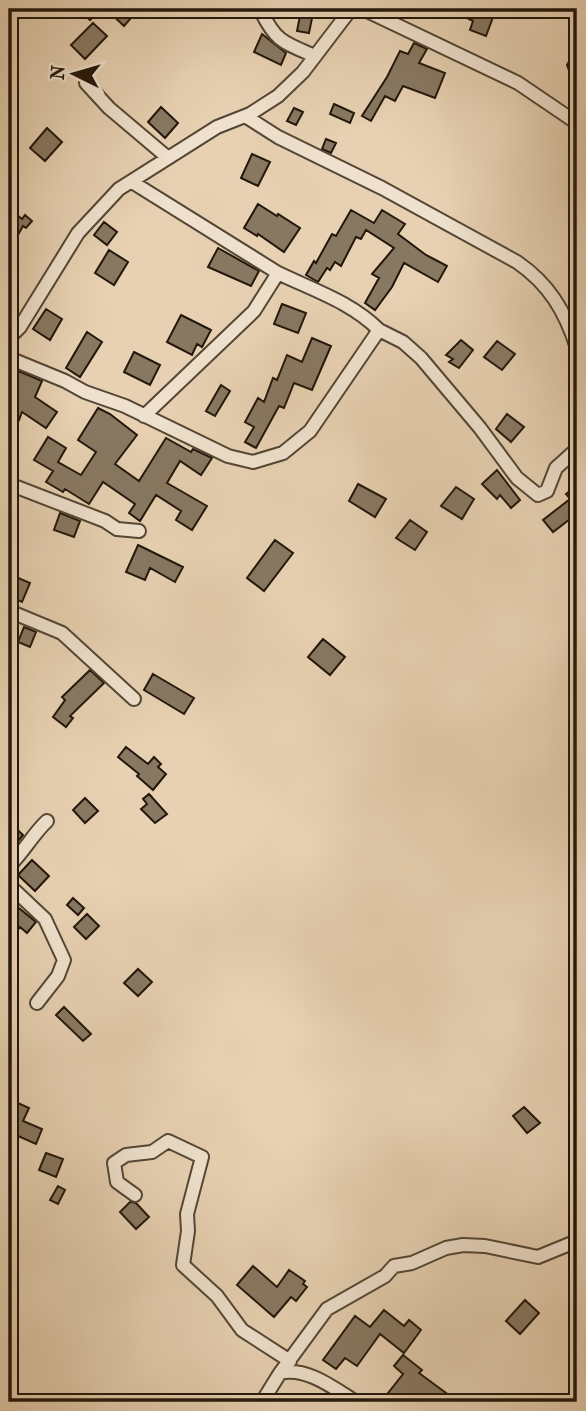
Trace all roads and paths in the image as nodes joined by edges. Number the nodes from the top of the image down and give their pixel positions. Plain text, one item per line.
1 (351, 9) edge
2 (363, 9) edge
3 (261, 10) edge
4 (315, 56) junction
5 (86, 83) dead end
6 (245, 116) junction
7 (577, 123) edge
8 (167, 157) junction
9 (131, 182) junction
10 (278, 272) junction
11 (379, 330) junction
12 (9, 338) edge
13 (577, 348) edge
14 (9, 358) edge
15 (144, 416) junction
16 (577, 449) edge
17 (9, 484) edge
18 (139, 531) dead end
19 (9, 611) edge
20 (134, 699) dead end
21 (47, 821) dead end
22 (9, 866) edge
23 (9, 885) edge
24 (37, 1003) dead end
25 (135, 1195) dead end
26 (577, 1241) edge
27 (290, 1361) junction
28 (280, 1373) junction
29 (262, 1402) edge
30 (356, 1402) edge

1 - 4 street
2 - 7 street
3 - 4 street
4 - 6 street
5 - 8 street
6 - 8 street
6 - 13 street
8 - 9 street
9 - 10 street
9 - 12 street
10 - 11 street
10 - 15 street
11 - 15 street
11 - 16 street
14 - 15 street
17 - 18 street
19 - 20 street
21 - 22 street
23 - 24 street
25 - 27 street
26 - 27 street
27 - 28 street
28 - 29 street
28 - 30 street

